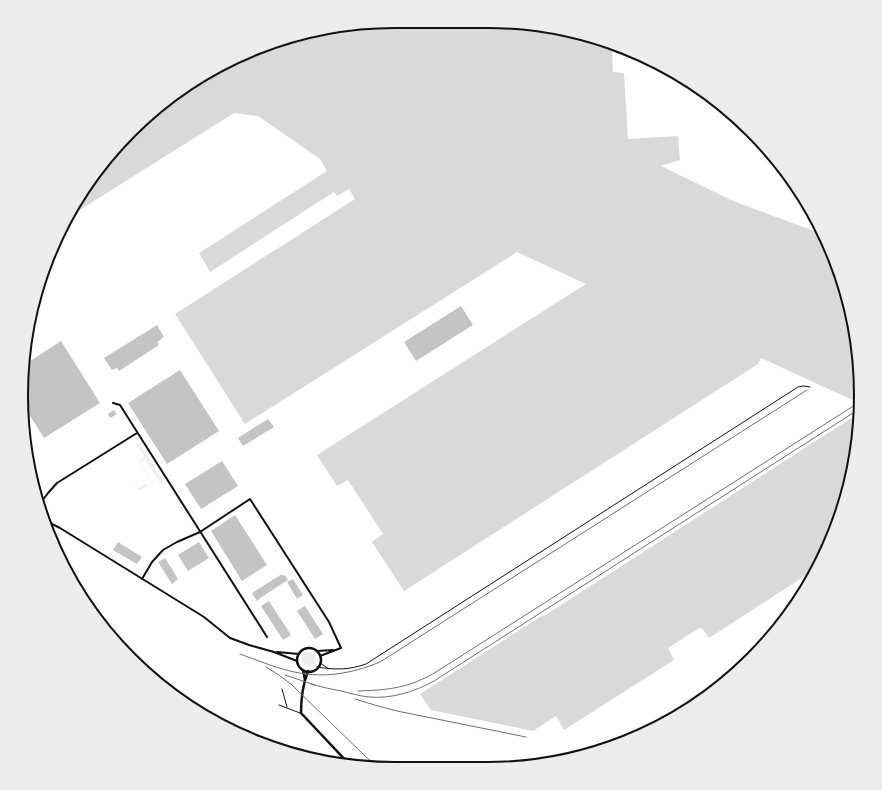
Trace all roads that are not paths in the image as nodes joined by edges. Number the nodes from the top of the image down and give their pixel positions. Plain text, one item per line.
1 (810, 388) dead end
2 (114, 403) dead end
3 (137, 433) junction
4 (43, 499) edge
5 (51, 524) edge
6 (200, 532) junction
7 (142, 579) junction
8 (267, 636) dead end
9 (336, 650) junction
10 (317, 651) junction
11 (274, 652) junction
12 (299, 654) junction
13 (320, 656) junction
14 (297, 661) junction
15 (320, 663) junction
16 (317, 667) junction
17 (330, 669) junction
18 (303, 670) junction
19 (308, 671) junction
20 (305, 680) junction
21 (282, 689) dead end
22 (279, 705) dead end
23 (287, 708) junction
24 (301, 713) junction
25 (344, 758) edge

1 - 17 lane
2 - 3 street
3 - 4 street
3 - 6 street
5 - 7 street
6 - 7 street
6 - 8 street
6 - 9 street
7 - 11 street
9 - 10 street
9 - 13 street
10 - 12 street
10 - 13 street
11 - 12 street
11 - 14 street
12 - 14 street
13 - 15 street
14 - 18 street
15 - 16 street
15 - 17 lane
16 - 17 lane
16 - 19 street
18 - 19 street
18 - 20 street
19 - 20 street
20 - 24 street
21 - 23 lane
22 - 23 lane
23 - 24 lane
24 - 25 street

